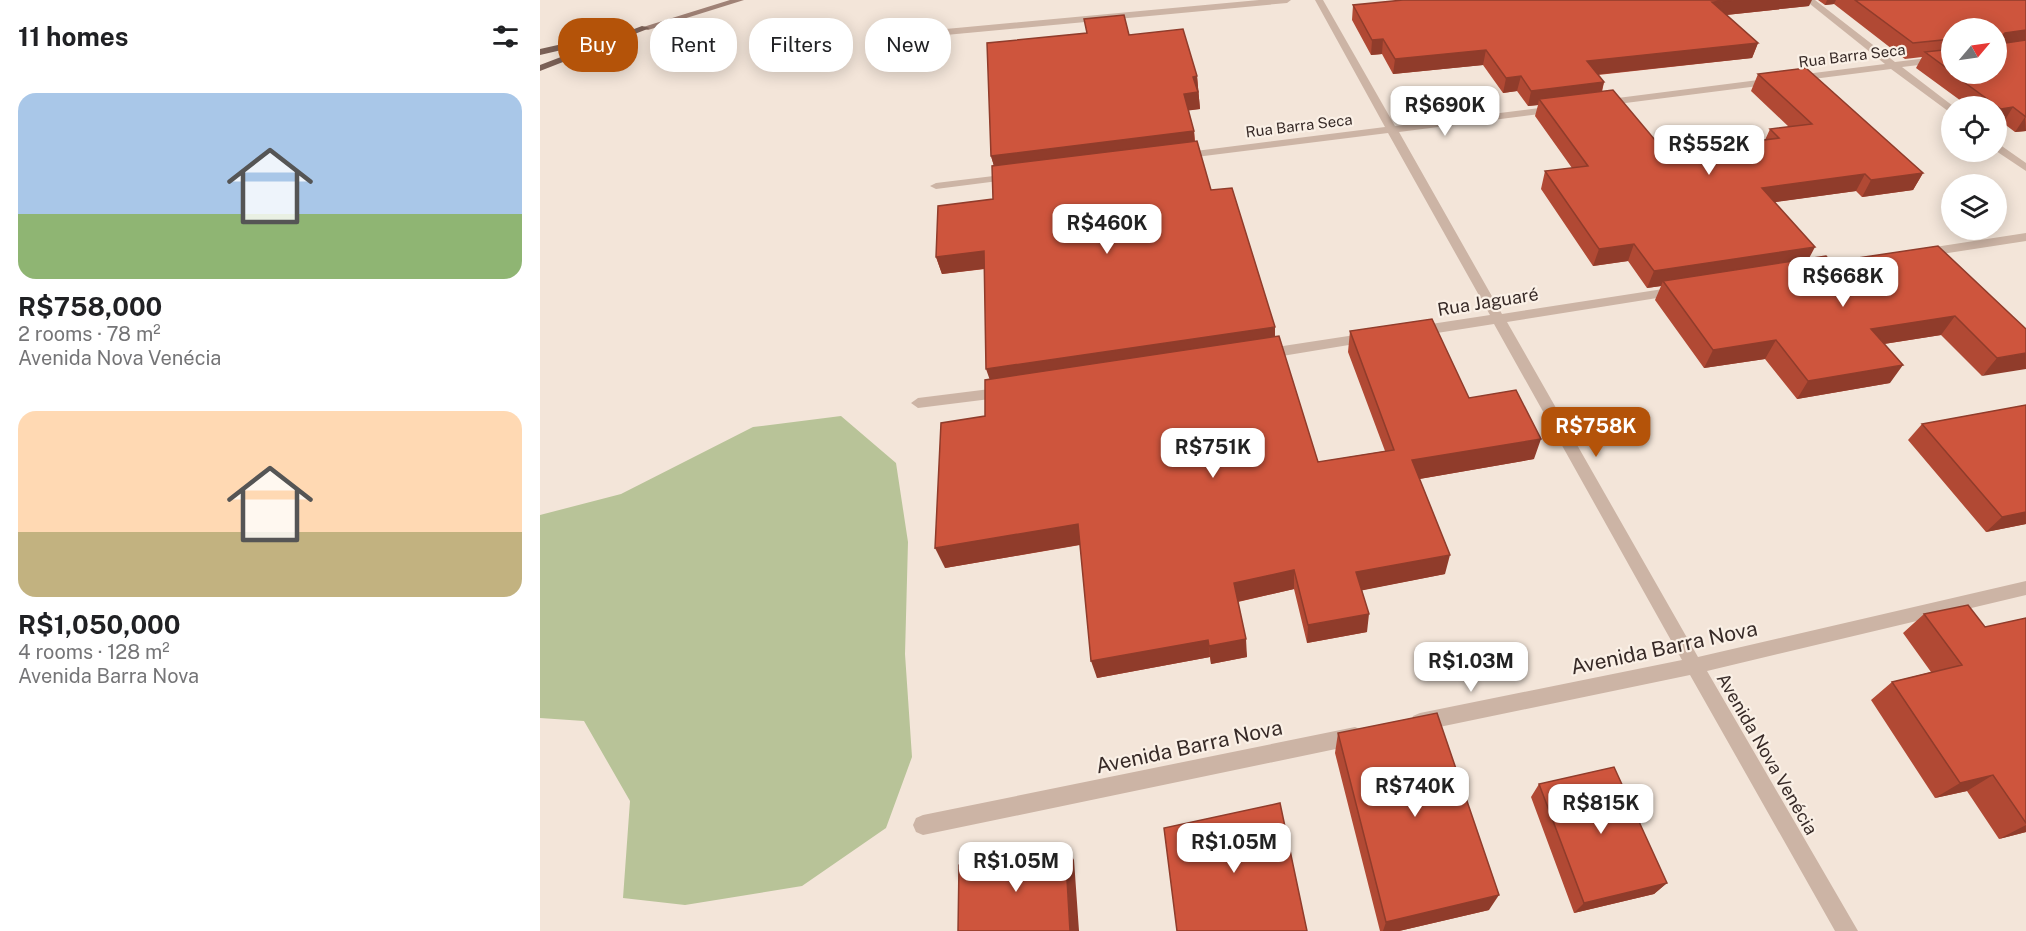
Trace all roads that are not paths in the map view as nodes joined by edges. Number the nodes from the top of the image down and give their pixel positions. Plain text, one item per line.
1 (740, 0) edge
2 (1287, 0) edge
3 (1319, 0) edge
4 (1809, 0) edge
5 (645, 28) junction
6 (951, 32) edge
7 (540, 52) edge
8 (1941, 59) edge
9 (1893, 66) junction
10 (540, 68) edge
11 (1941, 103) edge
12 (1590, 104) edge
13 (1567, 107) edge
14 (1392, 130) junction
15 (2007, 153) edge
16 (1170, 157) edge
17 (2026, 168) edge
18 (1018, 176) edge
19 (936, 186) dead end
20 (2026, 237) edge
21 (1909, 255) edge
22 (1686, 290) edge
23 (1499, 318) junction
24 (1406, 332) edge
25 (1382, 336) edge
26 (1254, 355) edge
27 (1021, 390) edge
28 (918, 403) dead end
29 (2026, 588) edge
30 (1694, 666) junction
31 (1402, 726) edge
32 (1378, 731) edge
33 (923, 825) dead end
34 (1847, 931) edge

1 - 5 main road
2 - 6 street
3 - 14 street, Avenida Nova Venécia
4 - 9 street
5 - 7 main road
5 - 10 main road
8 - 9 street, Rua Barra Seca
9 - 11 street
9 - 12 street, Rua Barra Seca
13 - 14 street, Rua Barra Seca
14 - 16 street, Rua Barra Seca
14 - 23 street, Avenida Nova Venécia
15 - 17 street
18 - 19 street
20 - 21 street
22 - 23 street, Rua Jaguaré
23 - 24 street, Rua Jaguaré
23 - 30 street, Avenida Nova Venécia
25 - 26 street
27 - 28 street
29 - 30 street, Avenida Barra Nova
30 - 31 street, Avenida Barra Nova
30 - 34 street, Avenida Nova Venécia
32 - 33 street, Avenida Barra Nova

